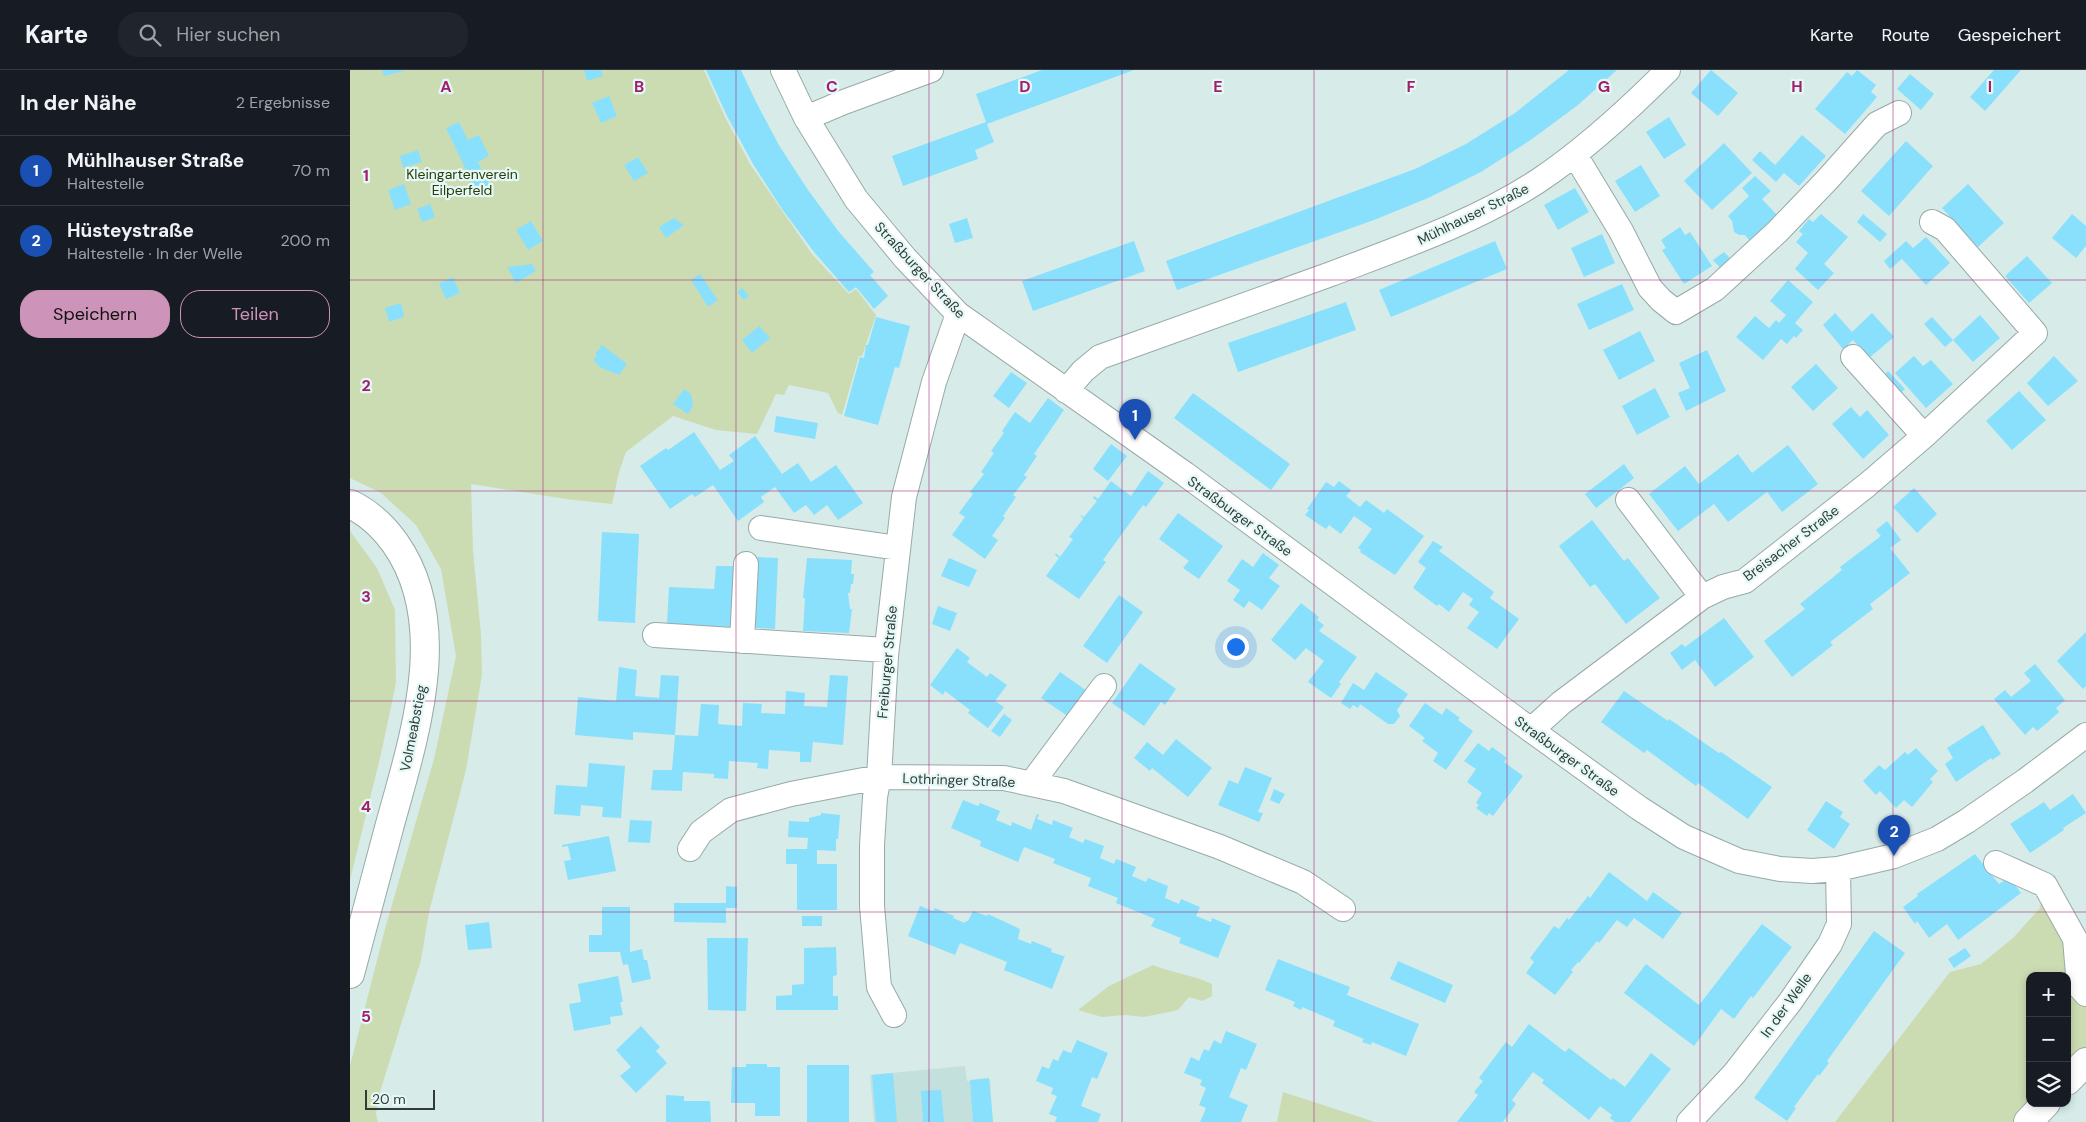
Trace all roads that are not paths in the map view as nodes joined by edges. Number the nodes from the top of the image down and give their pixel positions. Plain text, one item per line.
1 (783, 70) edge
2 (931, 70) edge
3 (1668, 70) edge
4 (1899, 113) dead end
5 (806, 118) junction
6 (1575, 155) junction
7 (1932, 222) dead end
8 (958, 314) junction
9 (1853, 357) dead end
10 (1066, 391) junction
11 (1924, 436) junction
12 (1628, 500) dead end
13 (350, 504) edge
14 (761, 528) dead end
15 (898, 548) junction
16 (746, 564) dead end
17 (1702, 596) junction
18 (655, 635) dead end
19 (742, 641) junction
20 (886, 650) junction
21 (1104, 686) dead end
22 (1531, 730) junction
23 (2086, 735) edge
24 (879, 777) junction
25 (1031, 784) junction
26 (690, 850) dead end
27 (1996, 863) dead end
28 (1838, 869) junction
29 (1343, 909) dead end
30 (350, 974) edge
31 (2086, 994) edge
32 (894, 1015) dead end
33 (2086, 1062) edge
34 (2071, 1077) edge
35 (2042, 1107) edge
36 (1692, 1120) edge
37 (2028, 1122) edge

1 - 5 street, Straßburger Straße
2 - 5 street
3 - 6 street, Mühlhauser Straße
4 - 6 street
5 - 8 street, Straßburger Straße
6 - 10 street, Mühlhauser Straße
7 - 11 street, Breisacher Straße
8 - 10 street, Straßburger Straße
8 - 15 street, Freiburger Straße
9 - 11 street
10 - 22 street, Straßburger Straße
11 - 17 street, Breisacher Straße
12 - 17 street
13 - 30 main road, Volmeabstieg
14 - 15 street
15 - 20 street, Freiburger Straße
16 - 19 street
17 - 22 street, Breisacher Straße
18 - 19 street
19 - 20 street
20 - 24 street, Freiburger Straße
21 - 25 street
22 - 28 street, Straßburger Straße
23 - 28 street
24 - 25 street, Lothringer Straße
24 - 26 street, Lothringer Straße
24 - 32 street, Freiburger Straße
25 - 29 street, Lothringer Straße
27 - 31 street
28 - 36 street, In der Welle
33 - 34 main road
35 - 37 main road

